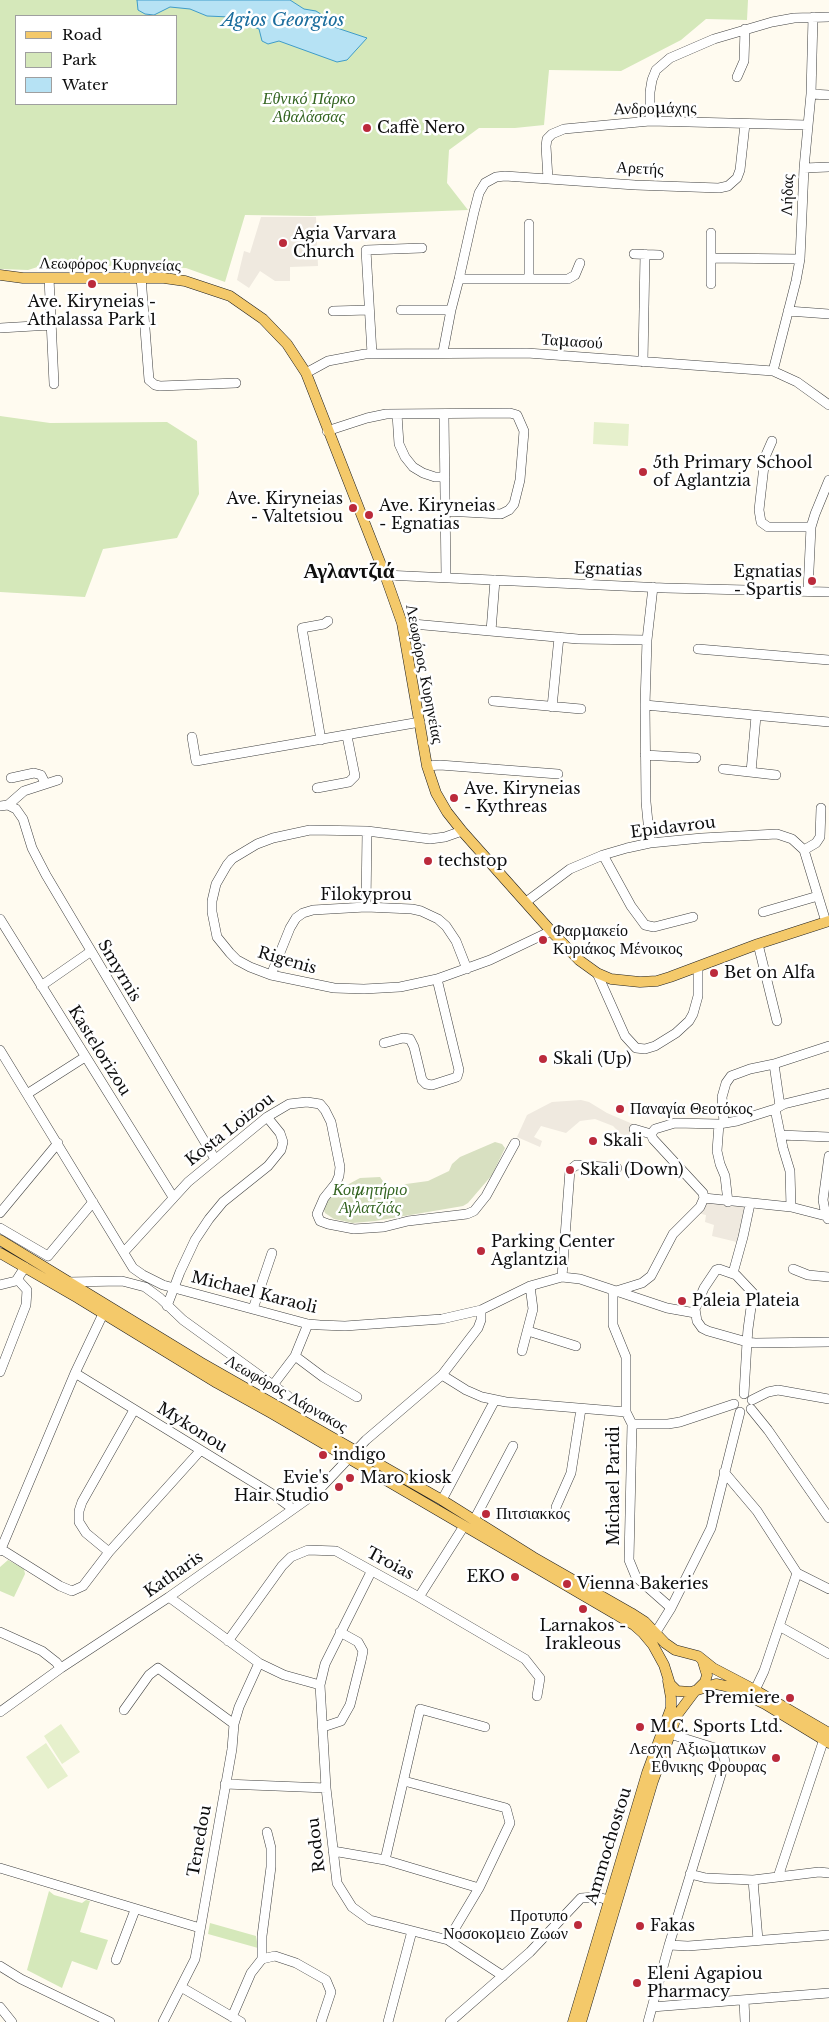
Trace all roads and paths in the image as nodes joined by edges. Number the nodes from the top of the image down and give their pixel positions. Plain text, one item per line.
1 (813, 16) junction
2 (829, 17) edge
3 (745, 29) junction
4 (737, 77) dead end
5 (811, 94) junction
6 (829, 95) edge
7 (650, 121) junction
8 (745, 124) junction
9 (807, 125) junction
10 (804, 168) junction
11 (829, 168) edge
12 (548, 179) junction
13 (529, 224) dead end
14 (711, 233) dead end
15 (422, 248) dead end
16 (634, 254) dead end
17 (645, 254) junction
18 (658, 255) dead end
19 (712, 258) junction
20 (800, 259) junction
21 (580, 263) dead end
22 (0, 275) edge
23 (141, 277) junction
24 (49, 278) junction
25 (460, 279) junction
26 (529, 279) junction
27 (712, 284) dead end
28 (369, 310) junction
29 (401, 310) dead end
30 (451, 310) junction
31 (333, 311) dead end
32 (788, 311) junction
33 (829, 314) edge
34 (51, 325) junction
35 (0, 328) edge
36 (443, 352) junction
37 (372, 354) junction
38 (643, 362) junction
39 (773, 371) junction
40 (306, 373) junction
41 (236, 383) dead end
42 (54, 384) dead end
43 (829, 405) edge
44 (397, 414) junction
45 (444, 415) junction
46 (328, 431) junction
47 (772, 441) dead end
48 (445, 478) junction
49 (829, 480) edge
50 (445, 511) junction
51 (812, 527) junction
52 (385, 575) junction
53 (446, 577) junction
54 (495, 580) junction
55 (653, 587) junction
56 (808, 591) junction
57 (829, 592) edge
58 (328, 621) dead end
59 (402, 623) junction
60 (491, 631) junction
61 (560, 637) junction
62 (647, 640) junction
63 (698, 650) dead end
64 (829, 660) edge
65 (493, 701) dead end
66 (645, 705) junction
67 (552, 707) junction
68 (581, 709) dead end
69 (756, 716) junction
70 (420, 722) junction
71 (829, 722) edge
72 (347, 736) junction
73 (192, 737) dead end
74 (320, 740) junction
75 (645, 755) junction
76 (696, 758) dead end
77 (427, 766) junction
78 (723, 769) dead end
79 (751, 772) junction
80 (558, 774) dead end
81 (776, 775) dead end
82 (11, 778) dead end
83 (58, 780) dead end
84 (45, 783) junction
85 (317, 788) dead end
86 (4, 806) edge
87 (821, 808) dead end
88 (367, 831) junction
89 (462, 831) junction
90 (650, 843) junction
91 (804, 850) junction
92 (603, 855) junction
93 (818, 896) junction
94 (526, 902) junction
95 (366, 907) junction
96 (763, 912) dead end
97 (693, 917) dead end
98 (0, 919) edge
99 (827, 922) edge
100 (551, 931) junction
101 (758, 944) junction
102 (90, 952) junction
103 (698, 967) junction
104 (467, 969) junction
105 (597, 973) junction
106 (270, 975) junction
107 (437, 979) junction
108 (41, 986) junction
109 (777, 1021) dead end
110 (384, 1043) dead end
111 (829, 1046) edge
112 (0, 1050) edge
113 (85, 1057) junction
114 (774, 1064) junction
115 (829, 1093) edge
116 (27, 1094) junction
117 (778, 1107) junction
118 (267, 1116) junction
119 (722, 1124) junction
120 (634, 1129) dead end
121 (651, 1134) junction
122 (780, 1134) junction
123 (829, 1137) edge
124 (58, 1143) junction
125 (515, 1143) dead end
126 (829, 1156) edge
127 (215, 1159) junction
128 (617, 1168) dead end
129 (173, 1198) junction
130 (704, 1198) junction
131 (94, 1202) junction
132 (728, 1202) junction
133 (750, 1204) junction
134 (792, 1207) junction
135 (0, 1213) edge
136 (827, 1218) edge
137 (0, 1228) edge
138 (0, 1240) edge
139 (124, 1252) junction
140 (0, 1253) edge
141 (272, 1253) dead end
142 (25, 1267) junction
143 (133, 1268) junction
144 (793, 1269) dead end
145 (733, 1273) junction
146 (562, 1277) junction
147 (829, 1277) edge
148 (18, 1280) junction
149 (122, 1281) junction
150 (68, 1282) junction
151 (0, 1285) edge
152 (530, 1286) junction
153 (173, 1288) junction
154 (614, 1292) junction
155 (167, 1306) junction
156 (253, 1309) junction
157 (481, 1310) junction
158 (695, 1313) junction
159 (103, 1314) junction
160 (308, 1324) junction
161 (528, 1331) junction
162 (747, 1342) junction
163 (829, 1342) edge
164 (576, 1346) dead end
165 (522, 1351) dead end
166 (295, 1356) junction
167 (0, 1372) edge
168 (75, 1373) junction
169 (442, 1376) junction
170 (273, 1385) junction
171 (744, 1394) junction
172 (288, 1396) dead end
173 (357, 1397) dead end
174 (829, 1399) edge
175 (495, 1400) junction
176 (752, 1400) junction
177 (734, 1404) junction
178 (581, 1409) junction
179 (751, 1409) junction
180 (134, 1410) junction
181 (626, 1412) junction
182 (740, 1412) junction
183 (632, 1424) junction
184 (513, 1446) dead end
185 (200, 1451) junction
186 (356, 1451) junction
187 (349, 1460) junction
188 (724, 1472) junction
189 (442, 1500) junction
190 (556, 1507) dead end
191 (293, 1510) junction
192 (829, 1518) edge
193 (474, 1520) junction
194 (464, 1526) junction
195 (0, 1550) edge
196 (109, 1552) junction
197 (371, 1572) junction
198 (797, 1573) junction
199 (829, 1589) edge
200 (169, 1597) junction
201 (419, 1597) junction
202 (671, 1608) junction
203 (779, 1626) junction
204 (0, 1632) edge
205 (340, 1632) junction
206 (656, 1632) junction
207 (228, 1641) junction
208 (684, 1653) junction
209 (829, 1654) edge
210 (703, 1662) junction
211 (259, 1663) junction
212 (61, 1668) junction
213 (667, 1677) junction
214 (320, 1685) junction
215 (696, 1690) junction
216 (755, 1690) junction
217 (537, 1696) dead end
218 (124, 1710) dead end
219 (0, 1712) edge
220 (234, 1724) junction
221 (323, 1727) junction
222 (485, 1728) dead end
223 (670, 1734) junction
224 (827, 1738) edge
225 (404, 1781) junction
226 (225, 1784) junction
227 (326, 1788) junction
228 (267, 1832) dead end
229 (333, 1851) junction
230 (385, 1860) junction
231 (0, 1868) edge
232 (829, 1873) edge
233 (690, 1874) junction
234 (778, 1877) junction
235 (753, 1880) junction
236 (479, 1888) junction
237 (612, 1901) junction
238 (136, 1910) junction
239 (200, 1928) junction
240 (412, 1931) junction
241 (829, 1935) edge
242 (448, 1940) junction
243 (758, 1940) junction
244 (669, 1944) junction
245 (262, 1959) junction
246 (116, 1960) dead end
247 (0, 1966) edge
248 (503, 1976) junction
249 (182, 1987) junction
250 (829, 1993) edge
251 (744, 2000) junction
252 (0, 2007) edge
253 (652, 2008) junction
254 (232, 2017) junction
255 (12, 2022) edge
256 (110, 2022) edge
257 (163, 2022) edge
258 (241, 2022) edge
259 (321, 2022) edge
260 (388, 2022) edge
261 (450, 2022) edge
262 (573, 2022) edge
263 (581, 2022) edge
264 (648, 2022) edge
265 (745, 2022) edge

1 - 2 street
1 - 3 street
1 - 5 street, Λήδας
3 - 4 street
3 - 7 street
5 - 6 street
5 - 9 street, Λήδας
7 - 8 street, Ανδρομάχης
7 - 12 street, Ανδρομάχης
8 - 9 street, Ανδρομάχης
8 - 12 street, Αρετής
9 - 10 street, Λήδας
10 - 11 street
10 - 20 street, Λήδας
12 - 25 street, Αρετής
13 - 26 street
14 - 19 street
15 - 28 street
16 - 17 street
17 - 18 street
17 - 38 street
19 - 20 street
19 - 27 street
20 - 32 street, Λήδας
21 - 26 street
22 - 24 main road, Λεωφόρος Κυρηνείας
23 - 24 main road, Λεωφόρος Κυρηνείας
23 - 40 main road, Λεωφόρος Κυρηνείας
23 - 41 street
24 - 34 street
25 - 26 street
25 - 30 street
28 - 31 street
28 - 37 street
29 - 30 street
30 - 36 street
32 - 33 street
32 - 39 street, Λήδας
34 - 35 street
34 - 42 street
36 - 37 street, Ταμασού
36 - 38 street, Ταμασού
37 - 40 street, Ταμασού
38 - 39 street, Ταμασού
39 - 43 street, Ταμασού
40 - 46 main road, Λεωφόρος Κυρηνείας
44 - 45 street
44 - 46 street
44 - 48 street
45 - 48 street
45 - 50 street
46 - 52 main road, Λεωφόρος Κυρηνείας
47 - 51 street
48 - 50 street
49 - 51 street
50 - 53 street
51 - 56 street
52 - 53 street, Egnatias
52 - 59 main road, Λεωφόρος Κυρηνείας
53 - 54 street, Egnatias
54 - 55 street, Egnatias
54 - 60 street
55 - 56 street, Egnatias
55 - 62 street
56 - 57 street, Egnatias
58 - 74 street
59 - 60 street
59 - 70 main road, Λεωφόρος Κυρηνείας
60 - 61 street
61 - 62 street
61 - 67 street
62 - 66 street
63 - 64 street
65 - 67 street
66 - 69 street
66 - 75 street
67 - 68 street
69 - 71 street
69 - 79 street
70 - 72 street
70 - 77 main road, Λεωφόρος Κυρηνείας
72 - 74 street
72 - 85 street
73 - 74 street
75 - 76 street
75 - 90 street
77 - 80 street
77 - 89 main road, Λεωφόρος Κυρηνείας
78 - 79 street
79 - 81 street
82 - 84 street
83 - 84 street
84 - 86 street
86 - 102 street, Smyrnis
87 - 91 street
88 - 89 street, Rigenis
88 - 95 street
88 - 106 street, Rigenis
89 - 94 main road, Λεωφόρος Κυρηνείας
90 - 91 street, Epidavrou
90 - 92 street, Epidavrou
91 - 93 street
92 - 94 street, Epidavrou
92 - 97 street
93 - 96 street
93 - 99 street
94 - 100 main road, Λεωφόρος Κυρηνείας
95 - 104 street, Filokyprou
95 - 106 street, Filokyprou
98 - 108 street, Kastelorizou
99 - 101 main road, Λεωφόρος Κυρηνείας
100 - 104 street, Rigenis
100 - 105 main road, Λεωφόρος Κυρηνείας
101 - 103 main road, Λεωφόρος Κυρηνείας
101 - 109 street
102 - 108 street
102 - 127 street, Smyrnis
103 - 105 main road, Λεωφόρος Κυρηνείας
103 - 105 street
104 - 107 street, Rigenis
106 - 107 street, Rigenis
107 - 110 street
108 - 113 street, Kastelorizou
111 - 114 street
112 - 116 street
113 - 116 street
113 - 129 street, Kastelorizou
114 - 117 street
114 - 119 street
115 - 117 street
116 - 124 street
117 - 119 street
117 - 122 street
118 - 125 street, Kosta Loizou
118 - 127 street, Kosta Loizou
118 - 153 street
119 - 121 street
119 - 132 street
120 - 121 street
121 - 130 street
122 - 123 street
122 - 134 street
124 - 131 street
124 - 135 street
126 - 136 street
127 - 129 street, Kosta Loizou
128 - 146 street
129 - 139 street, Kosta Loizou
130 - 132 street
130 - 154 street
131 - 137 street
131 - 139 street
132 - 133 street
133 - 134 street
133 - 145 street
134 - 136 street
138 - 150 main road, Λεωφόρος Λάρνακος
139 - 143 street
140 - 142 main road, Λεωφόρος Λάρνακος
141 - 156 street
142 - 148 street
142 - 159 main road, Λεωφόρος Λάρνακος
143 - 149 street
143 - 153 street, Michael Karaoli
144 - 147 street
145 - 158 street
145 - 162 street
146 - 152 street, Michael Karaoli
146 - 154 street
148 - 151 street
148 - 167 street
149 - 150 street
149 - 155 street
150 - 186 main road, Λεωφόρος Λάρνακος
152 - 157 street, Michael Karaoli
152 - 161 street
153 - 155 street
153 - 156 street, Michael Karaoli
154 - 158 street
154 - 181 street, Michael Paridi
155 - 170 street
156 - 160 street, Michael Karaoli
157 - 160 street, Michael Karaoli
157 - 169 street, Katharis
158 - 162 street
159 - 168 street
159 - 187 main road, Λεωφόρος Λάρνακος
160 - 166 street
161 - 164 street
161 - 165 street
162 - 163 street
162 - 171 street
166 - 170 street
166 - 173 street
168 - 180 street, Mykonou
168 - 195 street
169 - 175 street
169 - 186 street, Katharis
170 - 172 street
171 - 176 street
171 - 177 street
174 - 176 street
175 - 178 street
175 - 189 street
176 - 179 street
177 - 182 street
177 - 183 street
178 - 181 street
178 - 190 street
179 - 182 street
179 - 192 street
180 - 185 street, Mykonou
180 - 196 street
181 - 183 street, Michael Paridi
182 - 188 street
183 - 202 street, Michael Paridi
184 - 193 street
185 - 191 street, Mykonou
185 - 196 street
186 - 187 street, Katharis
186 - 189 main road, Λεωφόρος Λάρνακος
187 - 191 street, Katharis
187 - 194 main road, Λεωφόρος Λάρνακος
188 - 198 street
188 - 202 street
189 - 193 main road, Λεωφόρος Λάρνακος
191 - 200 street, Katharis
193 - 206 main road, Λεωφόρος Λάρνακος
194 - 201 street
194 - 213 main road, Λεωφόρος Λάρνακος
195 - 196 street
197 - 201 street, Troias
197 - 205 street, Rodou
197 - 207 street, Troias
198 - 199 street
198 - 203 street
200 - 207 street
200 - 212 street, Katharis
201 - 217 street, Troias
202 - 206 street
203 - 209 street
203 - 216 street
204 - 212 street
205 - 214 street, Rodou
205 - 221 street
206 - 208 main road, Λεωφόρος Λάρνακος
207 - 211 street
208 - 210 main road, Λεωφόρος Λάρνακος
208 - 213 main road
210 - 215 main road
210 - 216 main road, Λεωφόρος Λάρνακος
211 - 214 street
211 - 220 street, Tenedou
212 - 219 street, Katharis
213 - 215 main road
213 - 237 main road, Ammochostou
214 - 221 street, Rodou
215 - 223 main road, Ammochostou
215 - 224 main road
216 - 224 main road, Λεωφόρος Λάρνακος
218 - 220 street
220 - 226 street, Tenedou
221 - 227 street, Rodou
222 - 225 street
223 - 233 street
223 - 237 main road, Ammochostou
224 - 234 street
225 - 230 street
225 - 236 street
226 - 227 street
226 - 239 street, Tenedou
227 - 229 street, Rodou
228 - 245 street
229 - 230 street
229 - 240 street, Rodou
230 - 236 street
231 - 238 street
232 - 234 street
233 - 235 street
233 - 244 street
234 - 235 street
235 - 243 street
236 - 242 street
237 - 248 street
237 - 262 main road, Ammochostou
237 - 263 main road, Ammochostou
238 - 239 street
238 - 246 street
239 - 249 street, Tenedou
240 - 242 street, Rodou
240 - 260 street
241 - 243 street
242 - 248 street, Rodou
243 - 244 street
244 - 253 street
245 - 254 street
245 - 259 street
247 - 256 street
248 - 261 street
249 - 254 street
249 - 257 street, Tenedou
250 - 251 street
251 - 253 street
251 - 265 street
252 - 255 street
253 - 264 street
254 - 258 street

